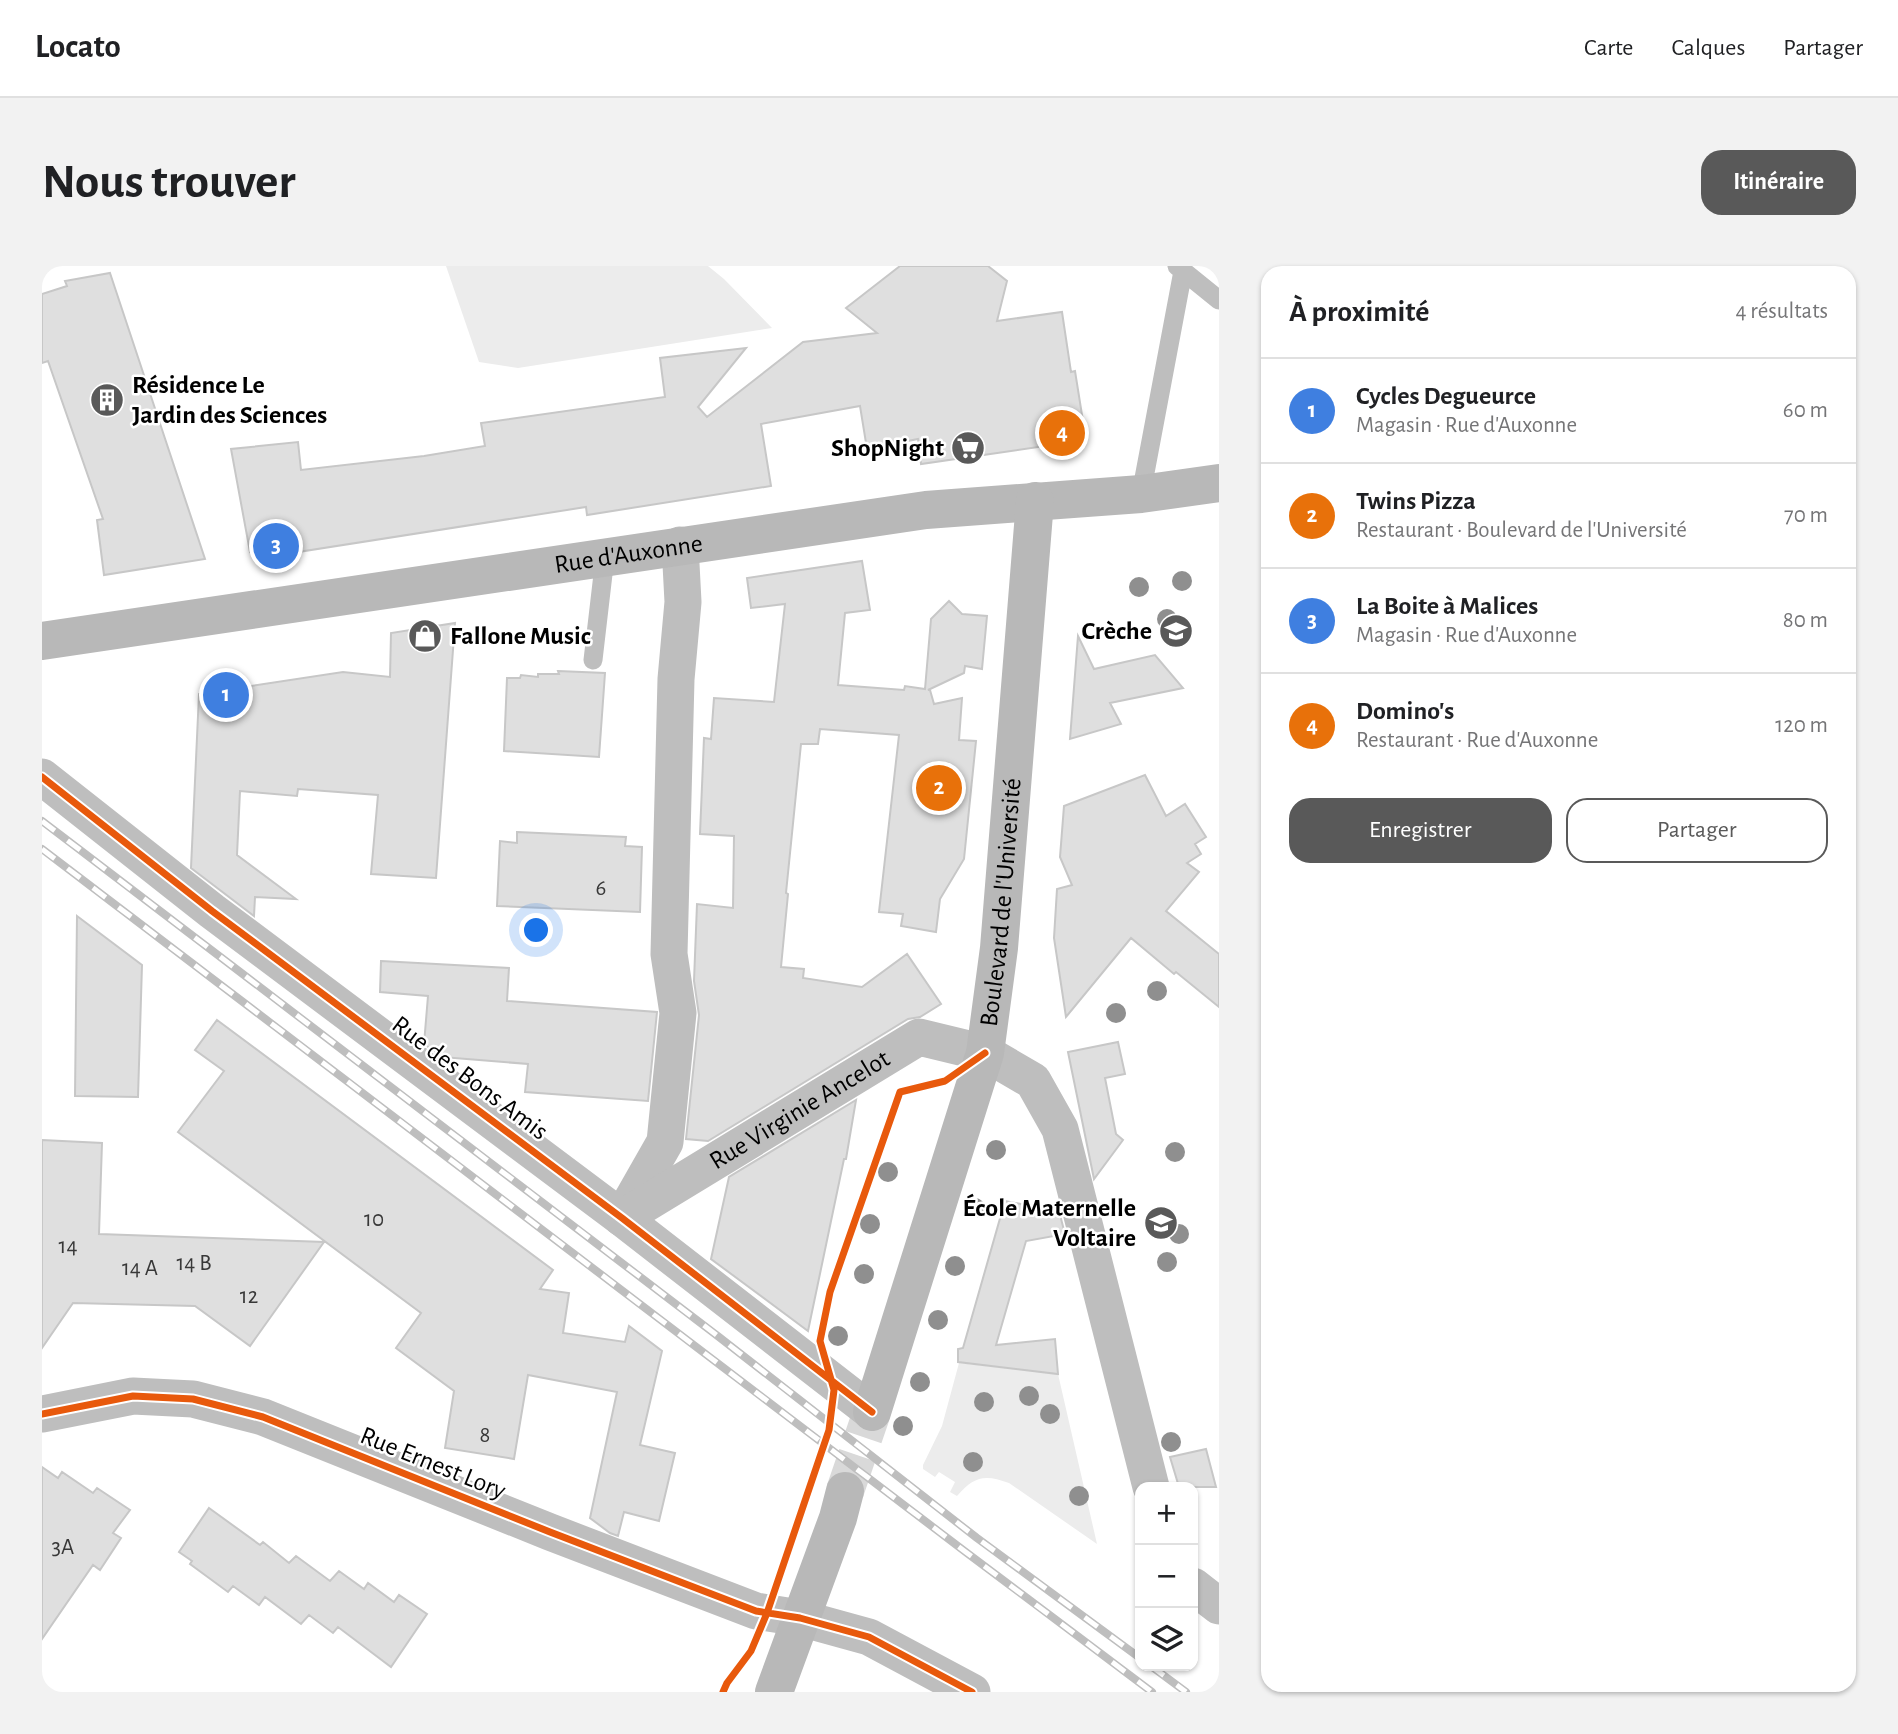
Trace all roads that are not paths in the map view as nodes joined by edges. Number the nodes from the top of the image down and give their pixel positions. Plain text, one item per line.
1 (1180, 268) edge
2 (1219, 300) edge
3 (1219, 483) edge
4 (1141, 494) junction
5 (1035, 501) junction
6 (680, 545) junction
7 (605, 557) junction
8 (42, 641) edge
9 (593, 660) dead end
10 (42, 777) edge
11 (985, 1053) junction
12 (622, 1218) junction
13 (872, 1412) joint
14 (42, 1414) edge
15 (1150, 1482) edge
16 (845, 1492) tunnel mouth
17 (1198, 1590) edge
18 (1219, 1606) edge
19 (800, 1618) junction
20 (774, 1692) edge
21 (972, 1692) edge

1 - 2 lane
1 - 4 lane
3 - 4 main road, Rue d'Auxonne
4 - 5 main road, Rue d'Auxonne
5 - 6 main road, Rue d'Auxonne
5 - 11 main road, Boulevard de l'Université
6 - 7 main road, Rue d'Auxonne
6 - 12 street
7 - 8 main road, Rue d'Auxonne
7 - 9 lane
10 - 12 street, Rue des Bons Amis
11 - 12 street, Rue Virginie Ancelot
11 - 13 main road, Boulevard de l'Université
11 - 15 street, Rue Virginie Ancelot
12 - 13 street, Rue des Bons Amis
14 - 19 street, Rue Ernest Lory
16 - 19 main road
17 - 18 street
19 - 20 main road
19 - 21 street, Rue Ernest Lory

